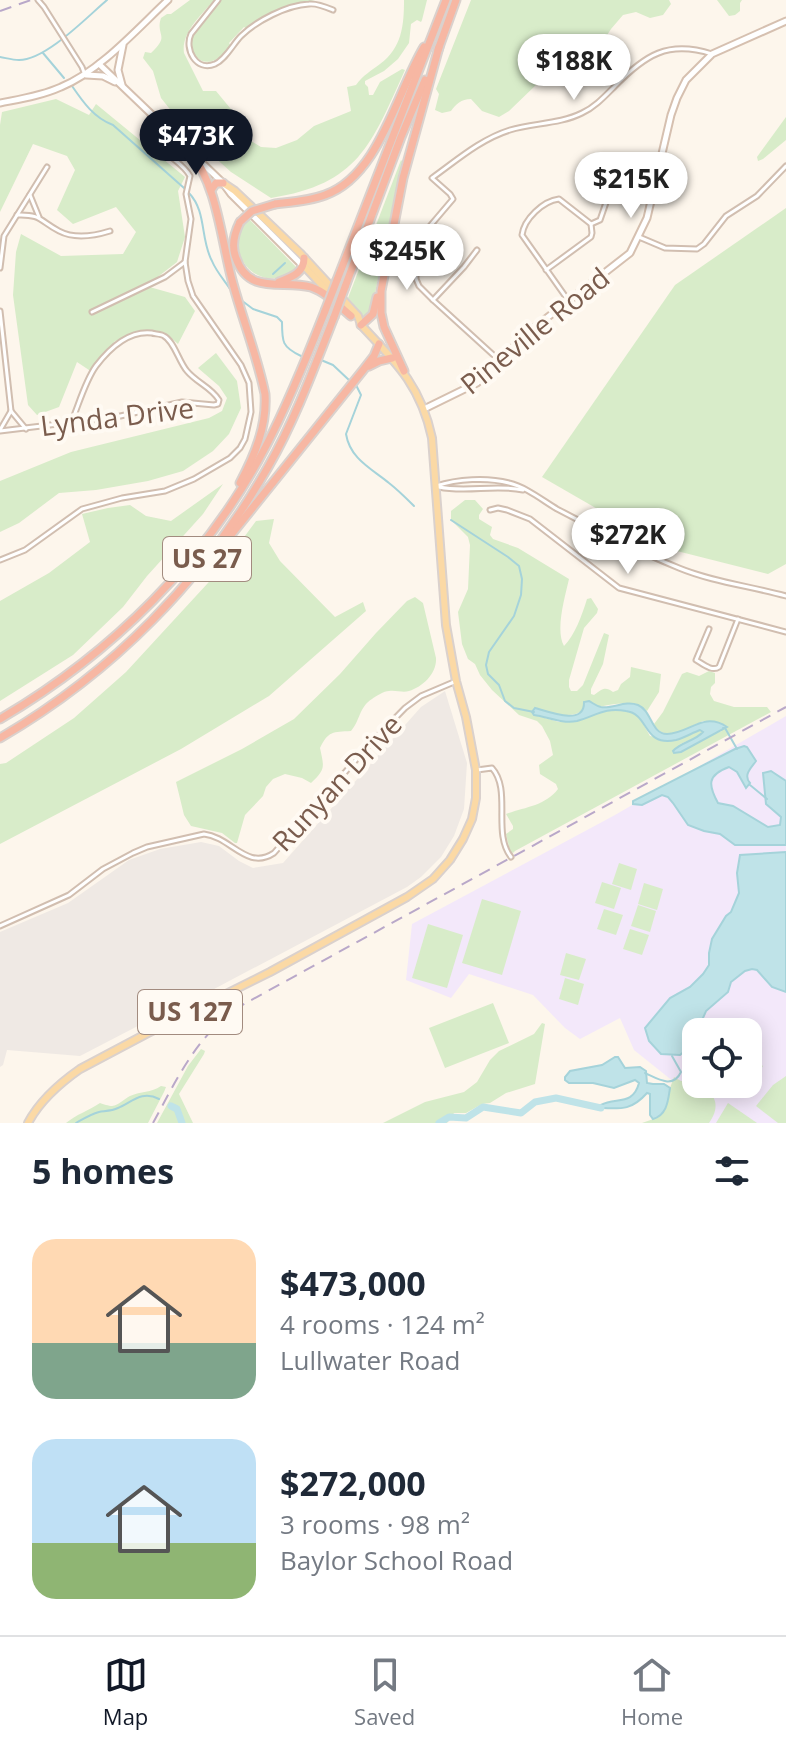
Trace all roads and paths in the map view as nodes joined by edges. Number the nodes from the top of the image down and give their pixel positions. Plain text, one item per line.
1 (38, 0) edge
2 (168, 0) edge
3 (218, 0) edge
4 (446, 0) edge
5 (456, 0) edge
6 (333, 10) dead end
7 (786, 21) edge
8 (435, 28) junction
9 (124, 41) junction
10 (439, 47) junction
11 (712, 54) junction
12 (99, 64) junction
13 (85, 75) junction
14 (123, 86) junction
15 (0, 103) edge
16 (164, 126) junction
17 (190, 151) junction
18 (660, 160) junction
19 (786, 166) edge
20 (47, 167) dead end
21 (223, 183) junction
22 (211, 190) junction
23 (30, 195) junction
24 (17, 215) junction
25 (39, 217) junction
26 (591, 224) junction
27 (110, 231) dead end
28 (639, 237) junction
29 (389, 248) junction
30 (477, 250) dead end
31 (185, 262) junction
32 (304, 262) junction
33 (0, 268) edge
34 (546, 270) junction
35 (274, 285) junction
36 (433, 300) junction
37 (568, 300) junction
38 (0, 311) edge
39 (92, 312) dead end
40 (351, 316) junction
41 (361, 325) junction
42 (379, 344) junction
43 (392, 358) junction
44 (500, 361) junction
45 (364, 369) junction
46 (404, 371) junction
47 (424, 409) junction
48 (11, 411) junction
49 (71, 423) junction
50 (26, 429) junction
51 (0, 430) edge
52 (436, 486) junction
53 (526, 491) junction
54 (236, 497) junction
55 (490, 510) dead end
56 (218, 544) junction
57 (0, 560) edge
58 (786, 596) edge
59 (738, 619) junction
60 (709, 629) dead end
61 (786, 632) edge
62 (456, 681) junction
63 (0, 719) edge
64 (0, 738) edge
65 (476, 770) junction
66 (511, 857) dead end
67 (0, 926) edge
68 (28, 1123) edge

1 - 13 street
2 - 9 main road
3 - 6 street
4 - 8 highway, US 27
5 - 10 highway, US 27
7 - 11 main road, Pineville Road
8 - 35 highway, bridge
8 - 54 highway, US 27, bridge
9 - 12 main road
9 - 14 main road
10 - 29 highway
10 - 56 highway, US 27, bridge
11 - 18 main road, Pineville Road
11 - 36 street
12 - 13 main road
12 - 14 main road
13 - 14 main road
13 - 15 main road
14 - 16 main road
16 - 17 main road
16 - 31 street
17 - 21 main road
17 - 22 highway
18 - 26 street
18 - 28 main road, Pineville Road
19 - 28 street
20 - 23 street
21 - 22 highway
21 - 32 main road
22 - 54 highway
23 - 24 street
23 - 25 street
24 - 25 street
24 - 33 street
25 - 27 street
26 - 34 street
26 - 34 street
28 - 37 main road, Pineville Road
29 - 41 highway
29 - 46 highway
30 - 36 street
31 - 39 street
31 - 57 street
32 - 35 highway
32 - 40 main road
32 - 41 main road
34 - 37 street
35 - 40 highway
36 - 44 street
37 - 44 main road, Pineville Road
38 - 48 street
40 - 41 main road, US 127
41 - 42 main road, US 127
42 - 43 main road, US 127
42 - 45 highway
43 - 45 highway
43 - 46 main road, US 127
44 - 47 main road, Pineville Road
45 - 56 highway
46 - 47 main road, US 127
47 - 52 main road, US 127
48 - 50 street
48 - 51 street
49 - 49 street, Lynda Drive
49 - 50 street, Lynda Drive
50 - 51 street, Lynda Drive
52 - 53 street
52 - 53 street
52 - 62 main road, US 127
53 - 58 street
54 - 63 highway, US 27
55 - 59 street
56 - 64 highway, US 27
59 - 60 street
59 - 61 street
62 - 65 main road, US 127
62 - 67 street, Runyan Drive
65 - 66 street
65 - 68 main road, US 127

